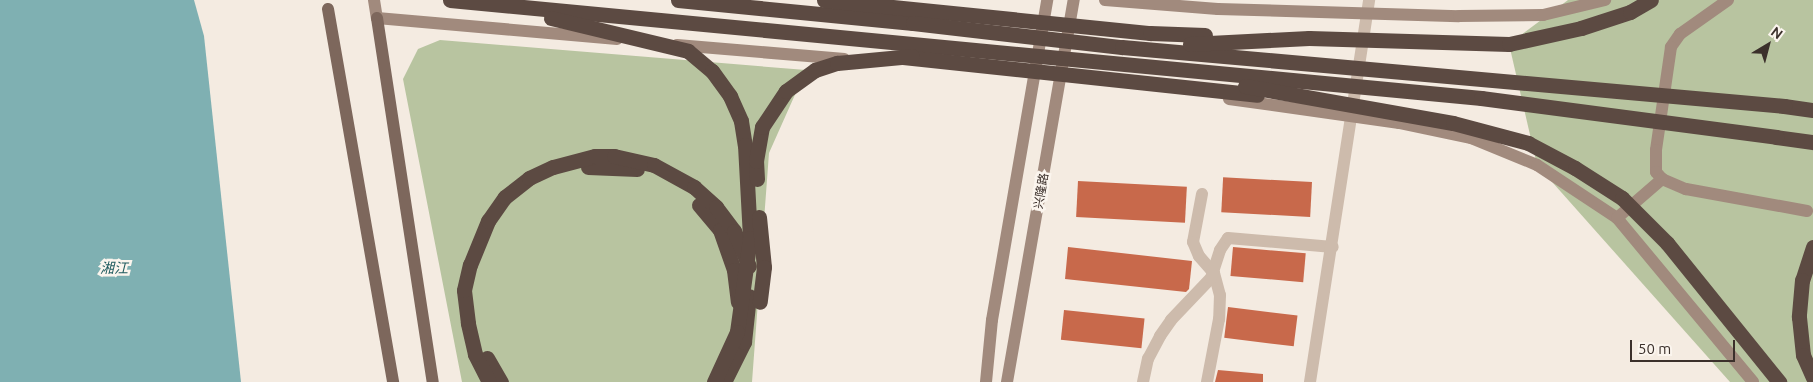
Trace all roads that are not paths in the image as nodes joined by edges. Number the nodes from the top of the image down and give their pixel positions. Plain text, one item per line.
1 (374, 0) edge
2 (450, 0) edge
3 (678, 0) edge
4 (824, 0) edge
5 (1047, 0) edge
6 (1074, 0) edge
7 (1105, 0) edge
8 (1369, 0) edge
9 (1605, 0) edge
10 (1651, 0) edge
11 (1728, 0) edge
12 (327, 4) edge
13 (491, 4) junction
14 (1367, 14) junction
15 (377, 18) junction
16 (913, 23) junction
17 (1309, 38) junction
18 (1122, 47) junction
19 (988, 52) junction
20 (903, 57) junction
21 (1120, 65) junction
22 (1034, 76) junction
23 (1061, 79) junction
24 (1380, 108) junction
25 (1813, 110) edge
26 (1353, 115) junction
27 (1813, 142) edge
28 (1662, 179) junction
29 (1202, 194) dead end
30 (1807, 211) dead end
31 (1617, 218) junction
32 (1332, 246) junction
33 (1813, 247) edge
34 (1214, 273) junction
35 (1813, 377) edge
36 (393, 382) edge
37 (433, 382) edge
38 (489, 382) edge
39 (502, 382) edge
40 (705, 382) edge
41 (714, 382) edge
42 (724, 382) edge
43 (734, 382) edge
44 (986, 382) edge
45 (1007, 382) edge
46 (1144, 382) edge
47 (1207, 382) edge
48 (1310, 382) edge
49 (1753, 382) edge
50 (1780, 382) edge

1 - 15 street
2 - 13 highway, bridge
3 - 16 highway
4 - 16 highway, bridge
4 - 17 highway, bridge
5 - 22 street
6 - 23 street, 兴隆路
7 - 14 street
8 - 14 street
9 - 14 street
10 - 17 highway, bridge
11 - 28 street
12 - 36 main road
13 - 19 highway, bridge
13 - 41 highway, bridge
14 - 26 street
15 - 22 street
15 - 37 main road
16 - 18 highway, bridge
17 - 18 highway, bridge
18 - 25 highway, bridge
19 - 20 highway, bridge
19 - 21 highway, bridge
20 - 24 highway, bridge
20 - 43 highway, bridge
21 - 24 highway, bridge
21 - 27 highway, bridge
22 - 23 street
22 - 44 street
23 - 26 street
23 - 45 street, 兴隆路
24 - 50 highway, bridge
26 - 31 street
26 - 32 street
28 - 30 street
28 - 31 street
29 - 34 street
31 - 49 street
32 - 34 street
32 - 48 street
33 - 35 highway
34 - 46 street
34 - 47 street
38 - 42 highway, bridge
39 - 40 highway, bridge

